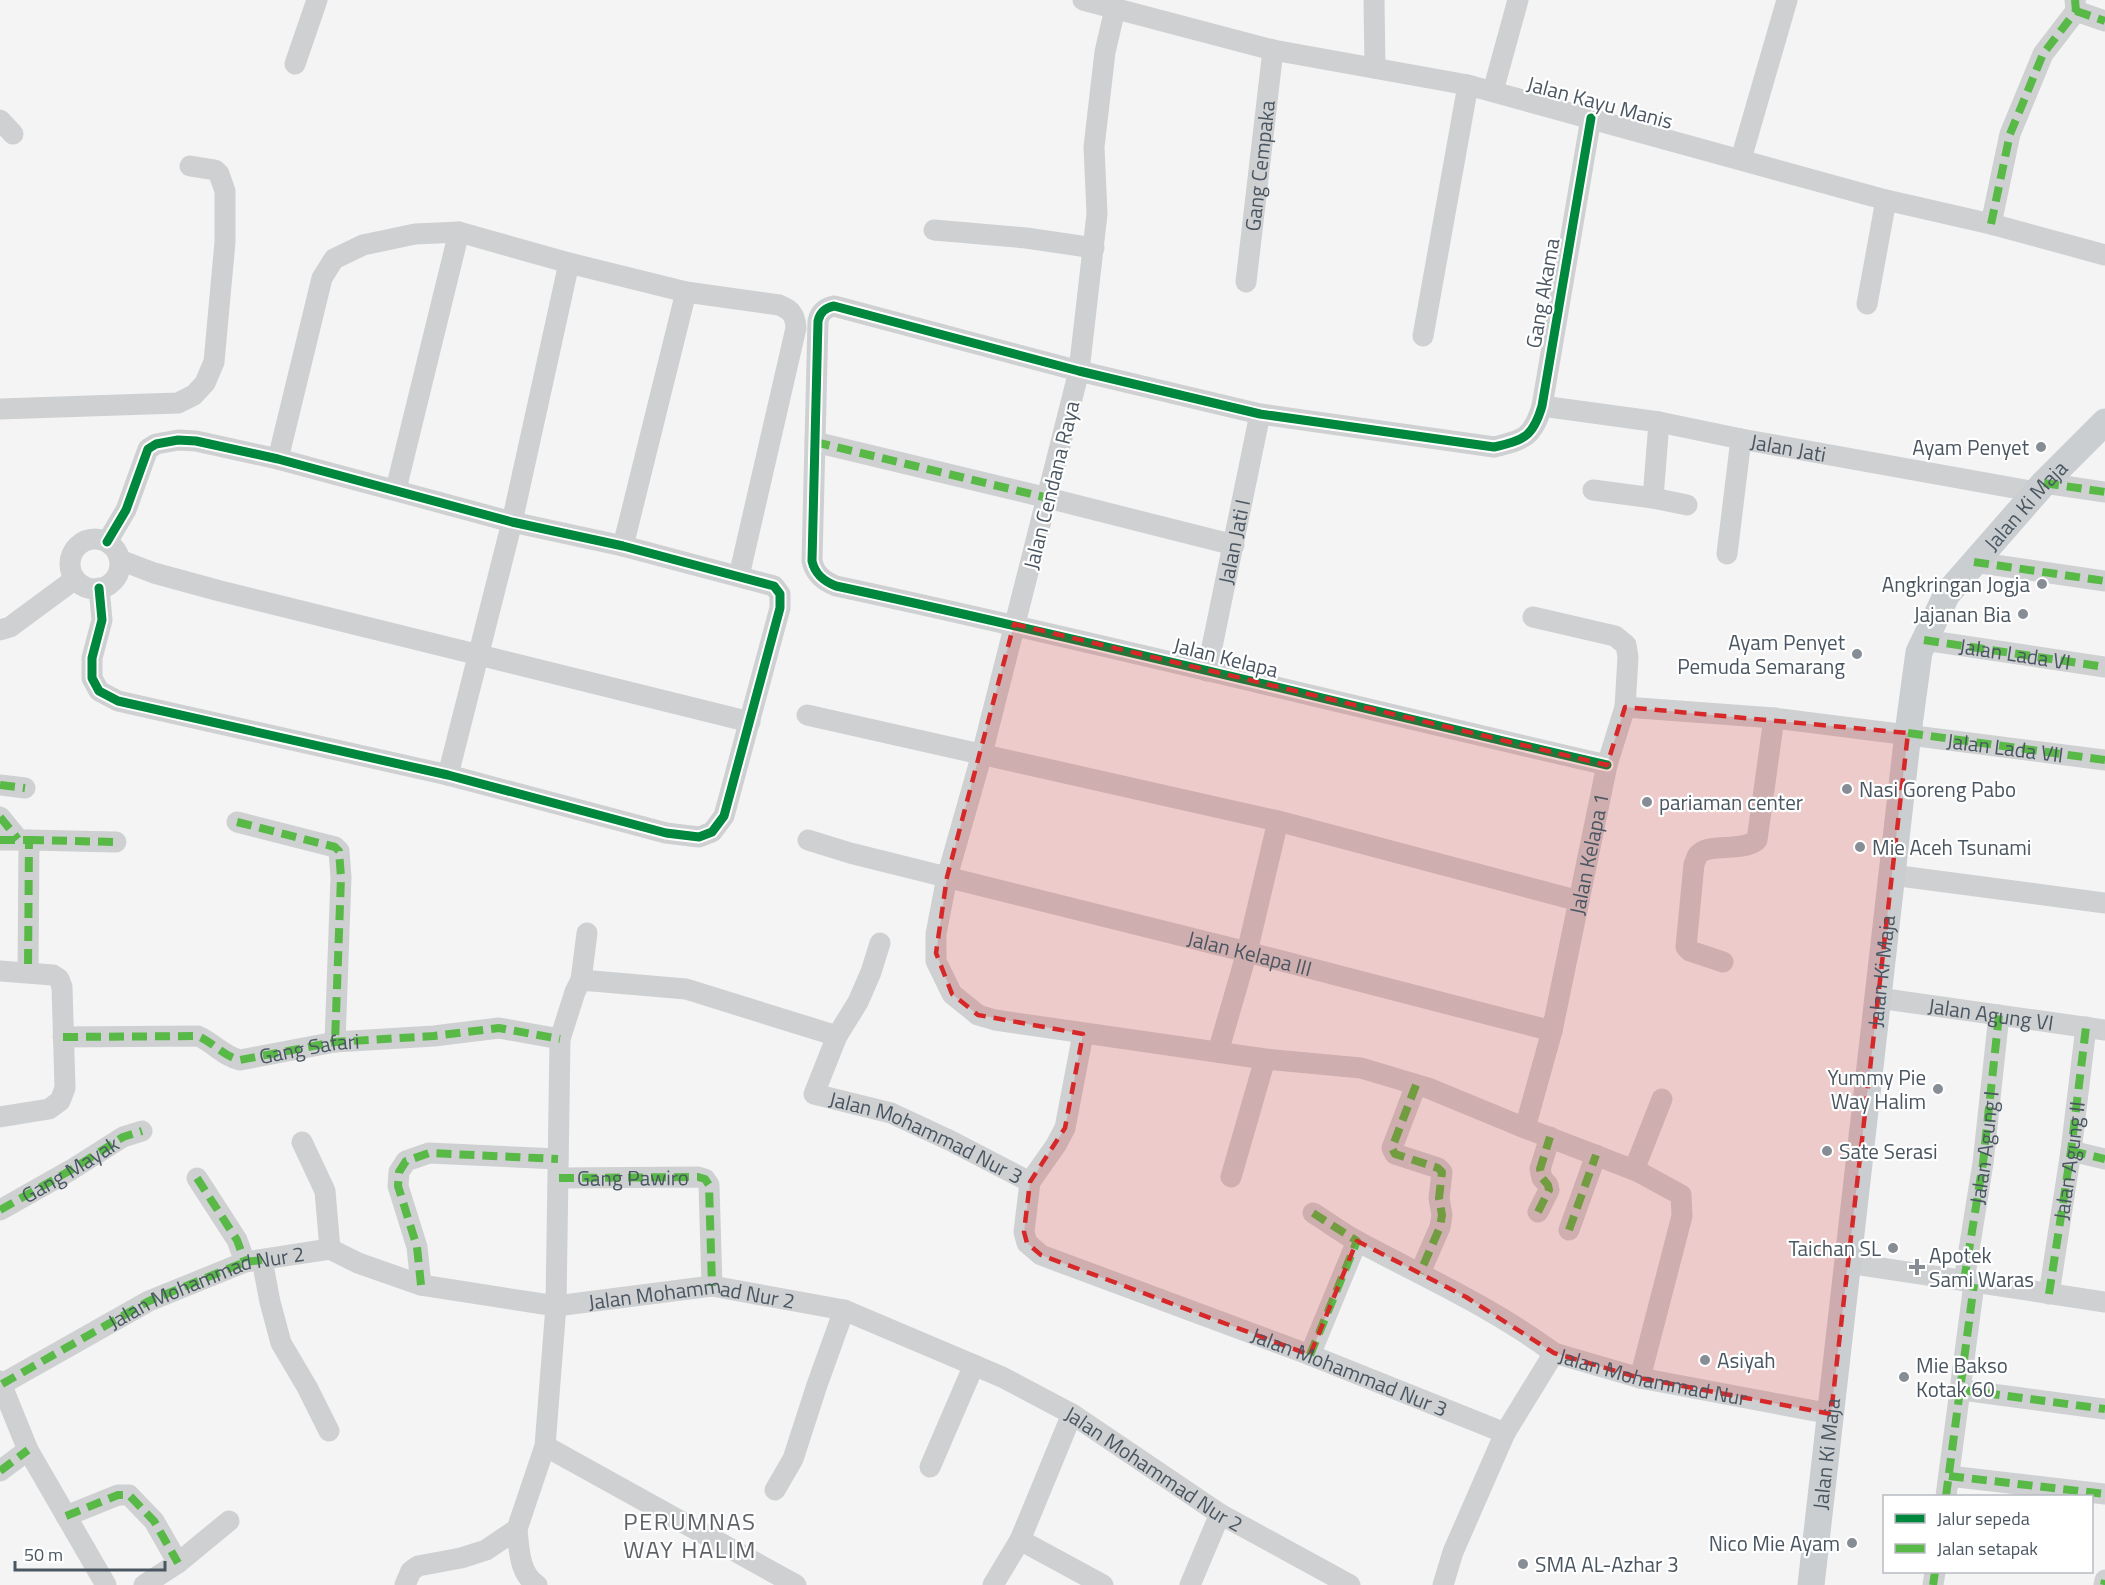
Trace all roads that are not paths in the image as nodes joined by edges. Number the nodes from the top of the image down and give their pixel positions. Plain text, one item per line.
1 (317, 0) edge
2 (1083, 0) edge
3 (1374, 0) edge
4 (1518, 0) edge
5 (1787, 0) edge
6 (2075, 5) edge
7 (1115, 9) junction
8 (2105, 21) edge
9 (1273, 50) junction
10 (295, 64) dead end
11 (1375, 68) junction
12 (1468, 85) junction
13 (1493, 91) junction
14 (1591, 118) junction
15 (1740, 159) junction
16 (190, 166) dead end
17 (1886, 200) junction
18 (1991, 225) junction
19 (933, 230) dead end
20 (459, 232) junction
21 (1094, 248) junction
22 (2105, 255) edge
23 (569, 263) junction
24 (1246, 282) dead end
25 (686, 292) junction
26 (1867, 304) dead end
27 (1423, 336) dead end
28 (1079, 371) junction
29 (1542, 406) junction
30 (0, 409) edge
31 (1260, 414) junction
32 (1659, 422) junction
33 (2105, 422) edge
34 (1741, 439) junction
35 (815, 442) junction
36 (278, 459) junction
37 (2040, 488) junction
38 (396, 489) junction
39 (1593, 490) dead end
40 (2105, 492) edge
41 (1048, 498) junction
42 (1653, 498) junction
43 (1687, 505) dead end
44 (512, 522) junction
45 (107, 542) junction
46 (1234, 545) junction
47 (623, 546) junction
48 (1727, 554) dead end
49 (120, 560) junction
50 (1974, 562) junction
51 (739, 576) junction
52 (75, 579) junction
53 (2105, 581) edge
54 (99, 588) junction
55 (1533, 617) dead end
56 (1014, 624) junction
57 (0, 630) edge
58 (1924, 640) junction
59 (477, 654) junction
60 (2105, 667) edge
61 (1207, 671) junction
62 (1624, 707) junction
63 (807, 715) dead end
64 (1774, 717) junction
65 (750, 723) junction
66 (1908, 733) junction
67 (982, 754) junction
68 (2105, 760) edge
69 (1607, 765) junction
70 (448, 775) junction
71 (0, 785) edge
72 (25, 788) dead end
73 (0, 817) edge
74 (1278, 821) junction
75 (237, 822) dead end
76 (16, 840) edge
77 (808, 840) dead end
78 (116, 842) dead end
79 (1892, 875) junction
80 (947, 877) junction
81 (1579, 901) junction
82 (2105, 903) edge
83 (587, 933) dead end
84 (880, 943) dead end
85 (1247, 952) junction
86 (1723, 962) dead end
87 (0, 971) edge
88 (28, 972) junction
89 (580, 980) junction
90 (1878, 998) junction
91 (1999, 1015) junction
92 (2095, 1029) edge
93 (1552, 1031) junction
94 (1083, 1034) junction
95 (837, 1036) junction
96 (63, 1037) junction
97 (560, 1039) junction
98 (335, 1042) junction
99 (1218, 1053) junction
100 (1265, 1059) junction
101 (1416, 1084) junction
102 (1662, 1099) dead end
103 (0, 1118) edge
104 (1525, 1128) junction
105 (142, 1131) dead end
106 (1550, 1137) junction
107 (302, 1142) dead end
108 (2071, 1151) junction
109 (1596, 1155) junction
110 (2105, 1159) edge
111 (559, 1168) junction
112 (1634, 1170) junction
113 (197, 1178) dead end
114 (1231, 1178) dead end
115 (1030, 1182) junction
116 (0, 1210) edge
117 (1538, 1212) dead end
118 (1313, 1213) dead end
119 (1569, 1230) dead end
120 (1357, 1241) junction
121 (330, 1249) junction
122 (254, 1261) junction
123 (1848, 1263) junction
124 (1420, 1273) junction
125 (1969, 1282) junction
126 (422, 1285) junction
127 (712, 1286) junction
128 (2049, 1294) junction
129 (2105, 1302) edge
130 (556, 1306) junction
131 (844, 1310) junction
132 (1554, 1353) junction
133 (1310, 1355) junction
134 (974, 1365) junction
135 (1640, 1378) junction
136 (1, 1382) edge
137 (1962, 1390) junction
138 (2105, 1409) edge
139 (1072, 1414) junction
140 (1831, 1414) junction
141 (329, 1431) dead end
142 (1504, 1433) junction
143 (545, 1446) junction
144 (28, 1450) junction
145 (930, 1467) dead end
146 (0, 1471) edge
147 (1948, 1486) edge
148 (775, 1490) dead end
149 (2105, 1494) edge
150 (1220, 1514) junction
151 (66, 1516) junction
152 (229, 1521) dead end
153 (517, 1529) junction
154 (1020, 1540) junction
155 (178, 1563) junction
156 (2105, 1580) edge
157 (106, 1585) edge
158 (144, 1585) edge
159 (405, 1585) edge
160 (537, 1585) edge
161 (796, 1585) edge
162 (993, 1585) edge
163 (1104, 1585) edge
164 (1190, 1585) edge
165 (1350, 1585) edge
166 (1443, 1585) edge
167 (1811, 1585) edge
168 (2104, 1585) edge

1 - 10 street
2 - 7 street, Jalan Kayu Manis
3 - 11 street
4 - 13 street
5 - 15 street
6 - 8 street
6 - 18 street
7 - 9 street, Jalan Kayu Manis
7 - 21 street, Jalan Cendana Raya
9 - 11 street, Jalan Kayu Manis
9 - 24 street, Gang Cempaka
11 - 12 street, Jalan Kayu Manis
12 - 13 street, Jalan Kayu Manis
12 - 27 street
13 - 14 street, Jalan Kayu Manis
14 - 15 street, Jalan Kayu Manis
14 - 29 street, Gang Akama
15 - 17 street, Jalan Kayu Manis
16 - 30 street
17 - 18 street, Jalan Kayu Manis
17 - 26 street
18 - 22 street, Jalan Kayu Manis
19 - 21 street
20 - 23 street
20 - 36 street
20 - 38 street
21 - 28 street, Jalan Cendana Raya
23 - 25 street
23 - 44 street
25 - 47 street
25 - 51 street
28 - 31 street
28 - 35 street
28 - 41 street, Jalan Cendana Raya
29 - 31 street, Gang Akama
29 - 32 street, Jalan Jati
31 - 46 street, Jalan Jati I
32 - 34 street, Jalan Jati
32 - 42 street
33 - 37 main road, Jalan Ki Maja
34 - 37 street, Jalan Jati
34 - 48 street
35 - 41 street
35 - 56 street, Jalan Kelapa
36 - 38 street
36 - 45 street
37 - 40 street, Jalan Jati
37 - 50 main road, Jalan Ki Maja
38 - 44 street
39 - 42 street
41 - 46 street
41 - 56 street, Jalan Cendana Raya
42 - 43 street
44 - 47 street
44 - 59 street
45 - 49 street
45 - 52 street
46 - 61 street, Jalan Jati I
47 - 51 street
49 - 54 street
49 - 59 street
50 - 53 street
50 - 58 main road, Jalan Ki Maja
51 - 65 street
52 - 54 street
52 - 57 street
54 - 70 street
55 - 62 street, Jalan Kelapa 1
56 - 61 street, Jalan Kelapa
56 - 67 street, Jalan Cendana Raya
58 - 60 street, Jalan Lada VI
58 - 66 main road, Jalan Ki Maja
59 - 65 street
59 - 70 street
61 - 69 street, Jalan Kelapa
62 - 64 street
62 - 69 street, Jalan Kelapa 1
63 - 67 street
64 - 66 street
64 - 86 street
65 - 70 street
66 - 68 street, Jalan Lada VII
66 - 79 main road, Jalan Ki Maja
67 - 74 street
67 - 80 street, Jalan Cendana Raya
69 - 81 street, Jalan Kelapa 1
71 - 72 street
73 - 76 street
74 - 81 street
74 - 85 street
75 - 98 street
76 - 78 street
76 - 88 street
77 - 80 street, Jalan Kelapa III
79 - 82 street
79 - 90 main road, Jalan Ki Maja
80 - 85 street, Jalan Kelapa III
80 - 94 street, Jalan Cendana Raya
81 - 93 street, Jalan Kelapa 1
83 - 89 street
84 - 95 street
85 - 93 street, Jalan Kelapa III
85 - 99 street
87 - 88 street
88 - 96 street
89 - 95 street
89 - 97 street
90 - 91 street, Jalan Agung VI
90 - 123 main road, Jalan Ki Maja
91 - 92 street, Jalan Agung VI
91 - 125 street, Jalan Agung I
92 - 108 street, Jalan Agung II
93 - 104 street, Jalan Kelapa 1
94 - 99 street
94 - 115 street
95 - 115 street, Jalan Mohammad Nur 3
96 - 98 street, Gang Safari
96 - 103 street
97 - 98 street, Gang Safari
97 - 111 street
99 - 100 street
100 - 101 street
100 - 114 street
101 - 104 street
101 - 124 street
102 - 112 street
104 - 106 street
105 - 116 street, Gang Mayak
106 - 109 street
106 - 117 street
107 - 121 street
108 - 110 street
108 - 128 street, Jalan Agung II
109 - 112 street
109 - 119 street
111 - 126 street
111 - 127 street, Gang Pawiro
111 - 130 street
112 - 135 street
113 - 122 street
115 - 133 street, Jalan Mohammad Nur 3
118 - 120 street
120 - 124 street
120 - 133 street
121 - 122 street, Jalan Mohammad Nur 2
121 - 126 street, Jalan Mohammad Nur 2
122 - 136 street, Jalan Mohammad Nur 2
122 - 141 street
123 - 125 street
123 - 140 main road, Jalan Ki Maja
124 - 132 street
125 - 128 street
125 - 137 street, Jalan Agung I
126 - 130 street, Jalan Mohammad Nur 2
127 - 130 street, Jalan Mohammad Nur 2
127 - 131 street, Jalan Mohammad Nur 2
128 - 129 street
130 - 143 street
131 - 134 street, Jalan Mohammad Nur 2
131 - 148 street
132 - 135 street, Jalan Mohammad Nur
132 - 142 street, Jalan Mohammad Nur
133 - 142 street, Jalan Mohammad Nur 3
134 - 139 street, Jalan Mohammad Nur 2
134 - 145 street
135 - 140 street, Jalan Mohammad Nur
136 - 144 street
137 - 138 street
137 - 147 street, Jalan Agung I
139 - 150 street, Jalan Mohammad Nur 2
139 - 154 street
140 - 167 main road, Jalan Ki Maja
142 - 166 street, Jalan Mohammad Nur
143 - 153 street
143 - 161 street
144 - 146 street
144 - 151 street
147 - 149 street
150 - 164 street
150 - 165 street, Jalan Mohammad Nur 2
151 - 155 street
151 - 157 street
152 - 155 street
153 - 159 street
153 - 160 street
154 - 162 street
154 - 163 street
155 - 158 street
156 - 168 street

